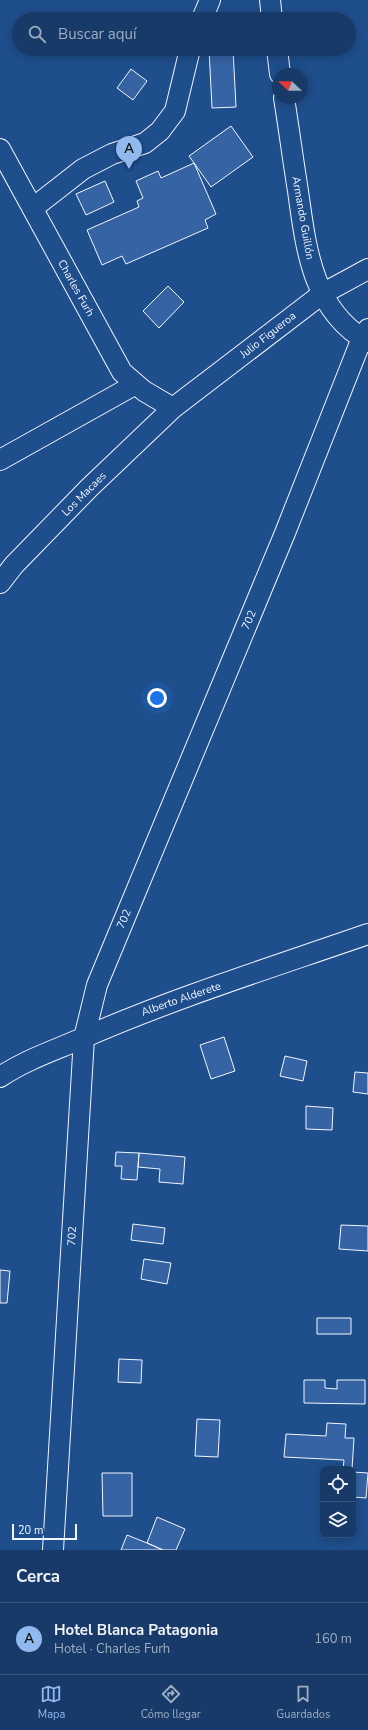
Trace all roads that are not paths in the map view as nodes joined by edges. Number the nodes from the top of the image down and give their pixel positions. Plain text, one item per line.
1 (210, 0) edge
2 (205, 12) edge
3 (188, 56) edge
4 (278, 56) edge
5 (279, 68) edge
6 (285, 104) edge
7 (0, 149) edge
8 (33, 208) junction
9 (368, 269) edge
10 (322, 294) junction
11 (366, 336) edge
12 (136, 384) junction
13 (173, 408) junction
14 (0, 460) edge
15 (0, 583) edge
16 (368, 934) edge
17 (84, 1038) junction
18 (0, 1077) edge
19 (53, 1550) edge

1 - 2 street
3 - 8 street
4 - 5 street
6 - 10 street, Armando Guillón
7 - 8 street, Charles Furh
8 - 12 street, Charles Furh
9 - 10 street, Julio Figueroa
10 - 11 street, Armando Guillón
10 - 13 street, Julio Figueroa
11 - 17 street, 702
12 - 13 street, Charles Furh
12 - 14 street
13 - 15 street, Los Macaes
16 - 17 street, Alberto Alderete
17 - 18 street, Alberto Alderete
17 - 19 street, 702

